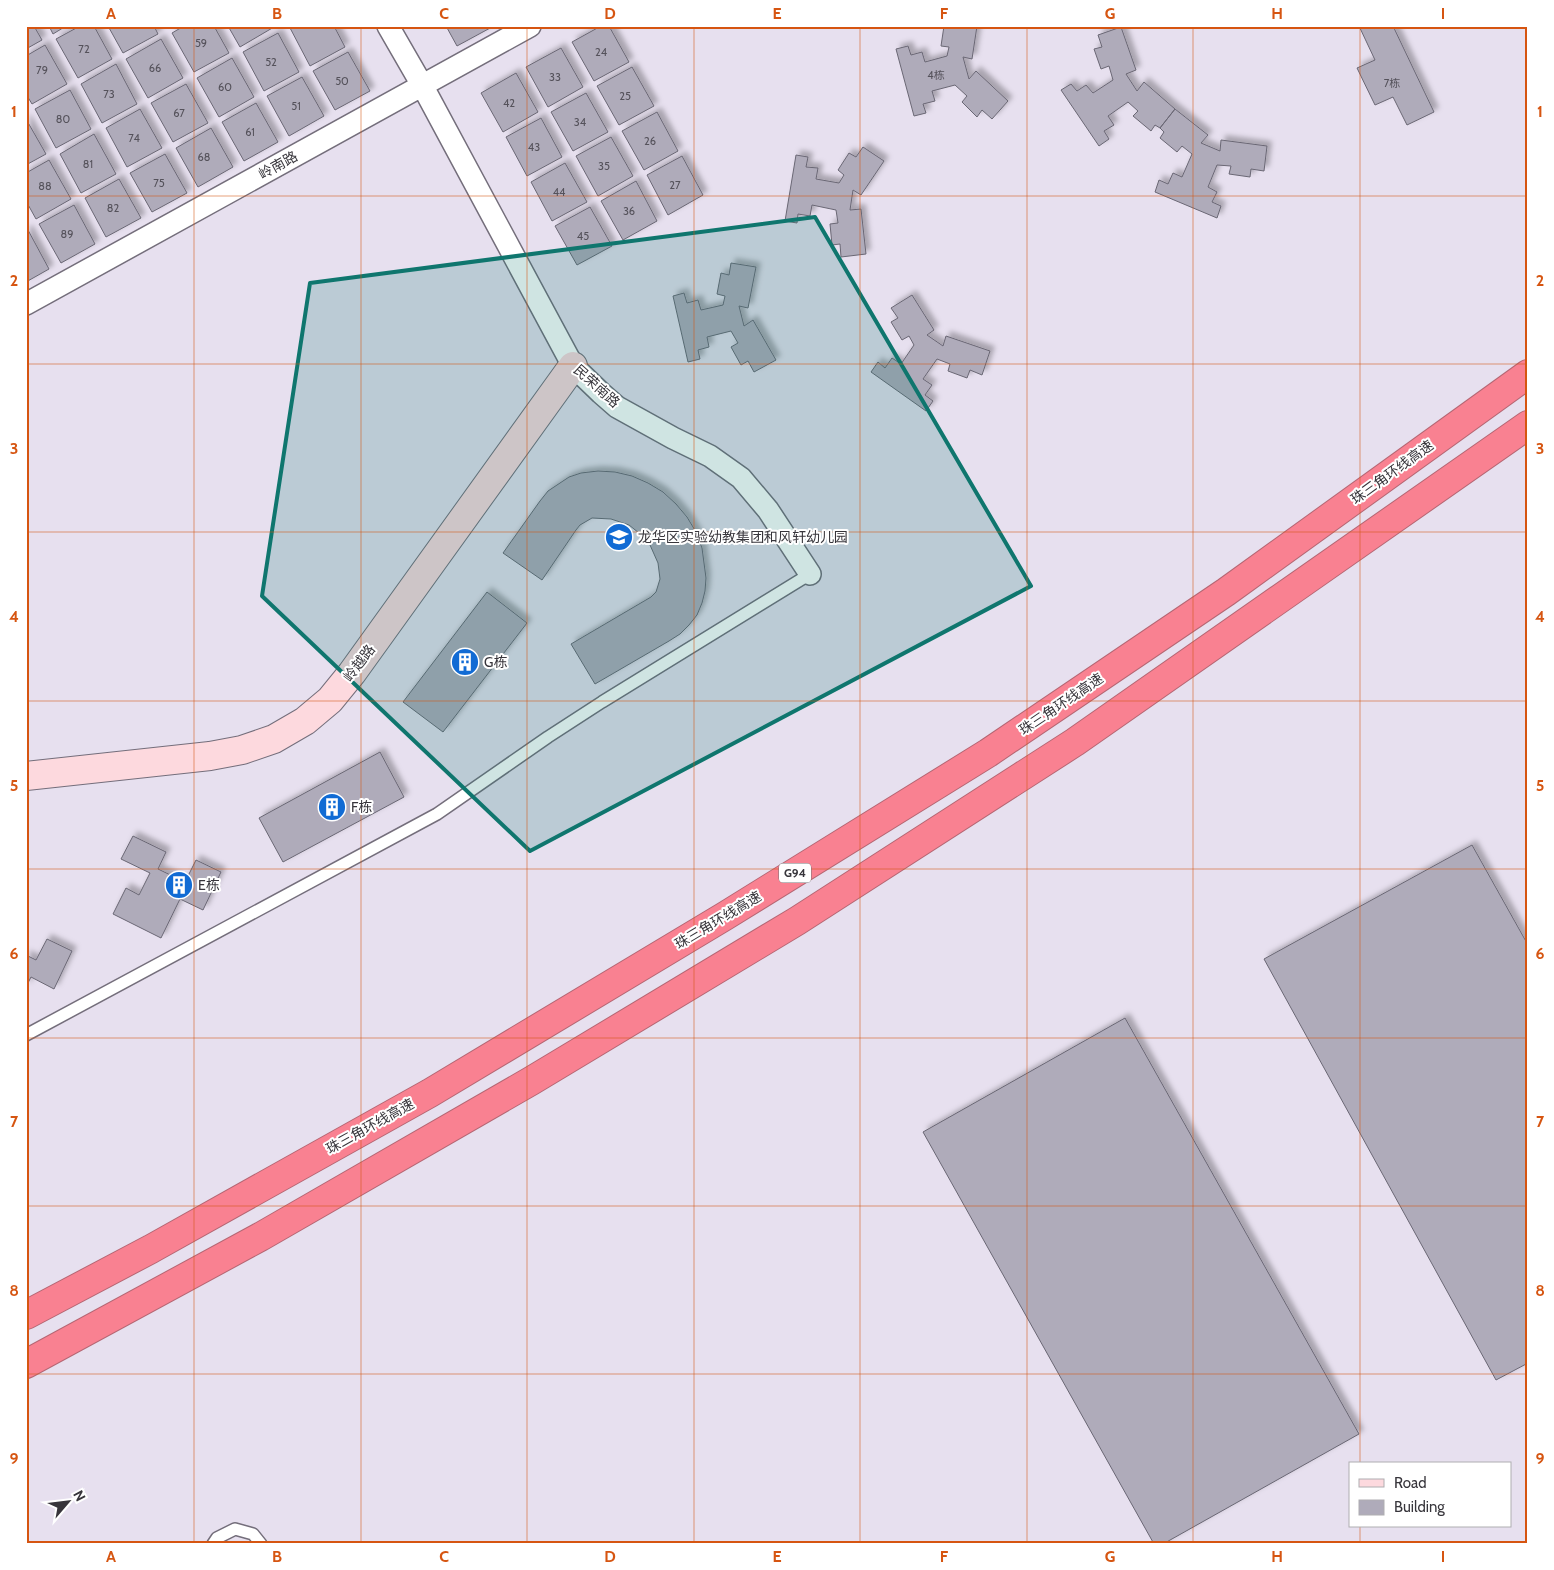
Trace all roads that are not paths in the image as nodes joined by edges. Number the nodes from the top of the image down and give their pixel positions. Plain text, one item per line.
1 (388, 26) edge
2 (530, 26) edge
3 (422, 85) junction
4 (26, 304) edge
5 (573, 366) junction
6 (1528, 368) edge
7 (1528, 374) edge
8 (1490, 401) junction
9 (1528, 425) edge
10 (810, 574) joint
11 (28, 772) edge
12 (26, 1035) edge
13 (26, 1315) edge
14 (26, 1364) edge
15 (213, 1544) edge
16 (261, 1544) edge

1 - 3 street, 民荣南路
2 - 3 street, 岭南路
3 - 4 street, 岭南路
3 - 5 street, 民荣南路
5 - 10 street, 民荣南路
5 - 11 street, 岭越路
6 - 8 highway
7 - 8 highway, 珠三角环线高速 / G94
8 - 13 highway, 珠三角环线高速 / G94
9 - 14 highway
10 - 12 lane
15 - 16 lane

